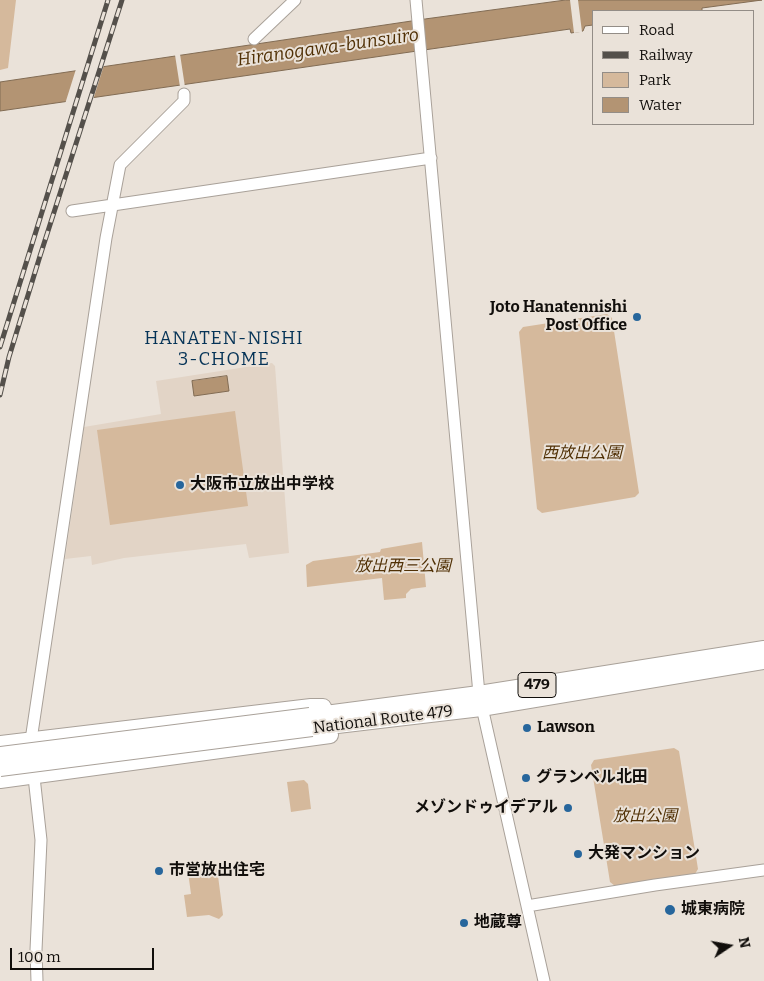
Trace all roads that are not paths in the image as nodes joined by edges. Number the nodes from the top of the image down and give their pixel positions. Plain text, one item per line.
1 (295, 0) edge
2 (416, 0) edge
3 (254, 39) dead end
4 (184, 94) dead end
5 (430, 158) junction
6 (111, 205) junction
7 (72, 211) dead end
8 (764, 649) edge
9 (764, 661) edge
10 (480, 701) junction
11 (373, 707) junction
12 (402, 718) junction
13 (311, 722) junction
14 (31, 740) junction
15 (0, 744) edge
16 (0, 755) edge
17 (0, 768) edge
18 (34, 775) junction
19 (0, 780) edge
20 (764, 870) edge
21 (527, 906) junction
22 (37, 981) edge
23 (544, 981) edge

1 - 3 street
2 - 5 street
4 - 6 street
5 - 6 street
5 - 10 street
6 - 7 street
6 - 14 street
8 - 10 highway, National Route 479 / 479
9 - 10 highway, National Route 479 / 479
10 - 11 highway, National Route 479 / 479
10 - 12 highway, National Route 479 / 479
10 - 21 street
11 - 13 highway, National Route 479 / 479
11 - 14 highway
12 - 13 highway, National Route 479 / 479
12 - 18 highway
13 - 16 highway, National Route 479 / 479, bridge
13 - 17 highway, National Route 479 / 479, bridge
14 - 15 highway
14 - 18 street
18 - 19 highway
18 - 22 street
20 - 21 street
21 - 23 street

